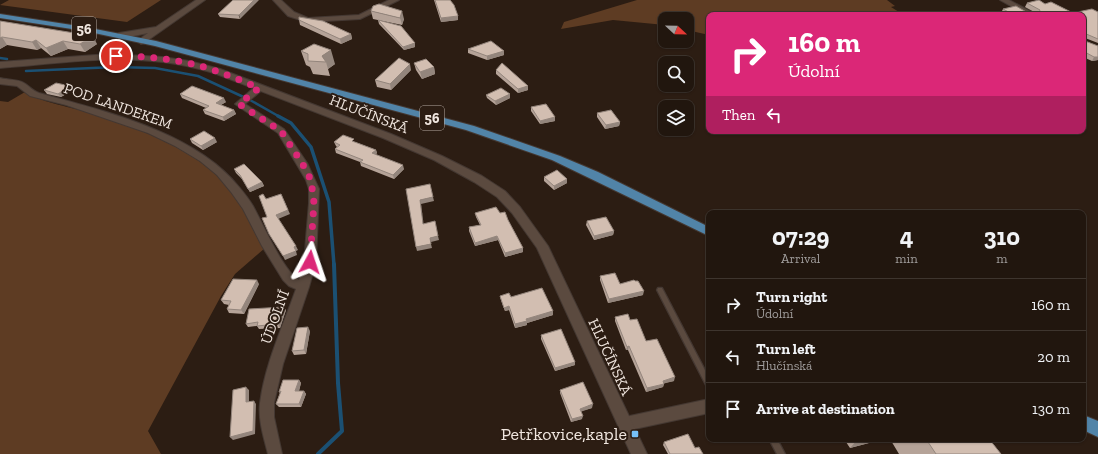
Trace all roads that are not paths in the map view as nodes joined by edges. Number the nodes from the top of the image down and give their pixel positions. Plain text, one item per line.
1 (200, 0) edge
2 (277, 0) edge
3 (395, 0) edge
4 (1004, 0) edge
5 (1027, 12) edge
6 (0, 16) edge
7 (162, 26) junction
8 (118, 36) junction
9 (141, 41) junction
10 (0, 65) edge
11 (0, 81) edge
12 (259, 88) junction
13 (706, 230) edge
14 (303, 287) junction
15 (660, 290) dead end
16 (706, 379) edge
17 (706, 407) edge
18 (1086, 423) edge
19 (625, 424) junction
20 (1098, 429) edge
21 (775, 442) edge
22 (275, 454) edge
23 (639, 454) edge
24 (781, 454) edge

1 - 7 street
2 - 3 street
4 - 5 street
6 - 8 main road, 56
7 - 8 street
7 - 9 street
8 - 9 main road, 56
9 - 13 main road, 56
10 - 12 street, HLUČÍNSKÁ
11 - 14 street, POD LANDEKEM
12 - 14 street, ÚDOLNÍ
12 - 19 street, HLUČÍNSKÁ
14 - 22 street, ÚDOLNÍ
15 - 16 lane
17 - 19 street
18 - 20 main road
19 - 23 street, HLUČÍNSKÁ
21 - 24 lane

